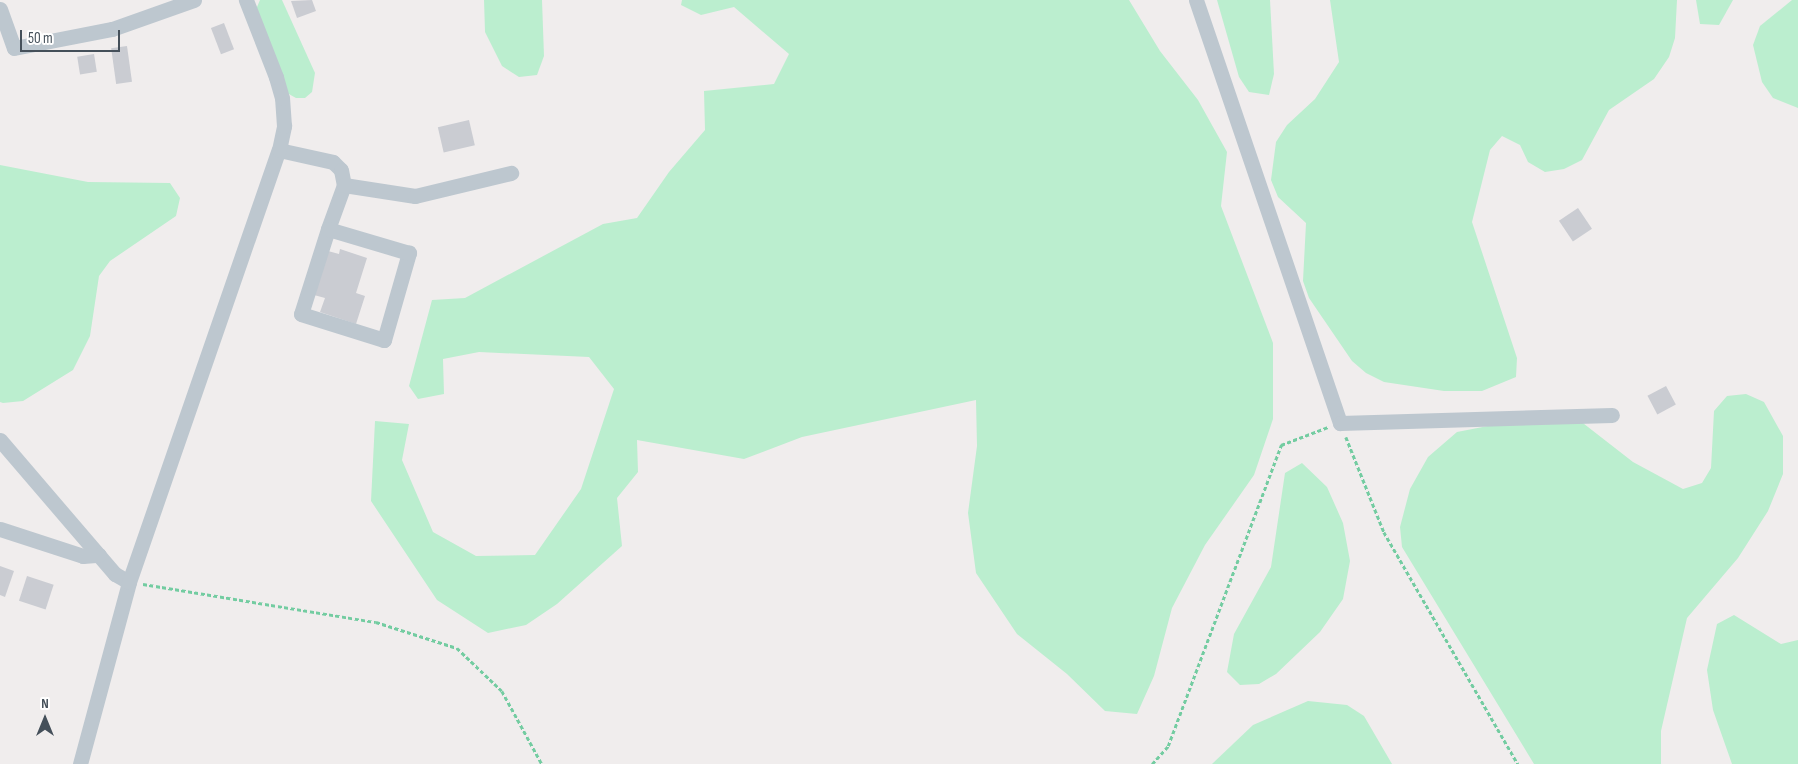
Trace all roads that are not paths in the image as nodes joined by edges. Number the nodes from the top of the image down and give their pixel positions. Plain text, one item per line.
1 (194, 0) edge
2 (246, 0) edge
3 (1196, 0) edge
4 (0, 8) edge
5 (279, 150) junction
6 (511, 173) dead end
7 (344, 185) junction
8 (328, 230) junction
9 (1612, 415) dead end
10 (0, 440) edge
11 (0, 529) edge
12 (98, 555) junction
13 (129, 582) junction
14 (80, 764) edge

1 - 4 street
2 - 5 street
3 - 9 street
5 - 7 street
5 - 13 street
6 - 7 street
7 - 8 street
8 - 8 street
10 - 12 street
11 - 12 street
12 - 13 street
13 - 14 street

